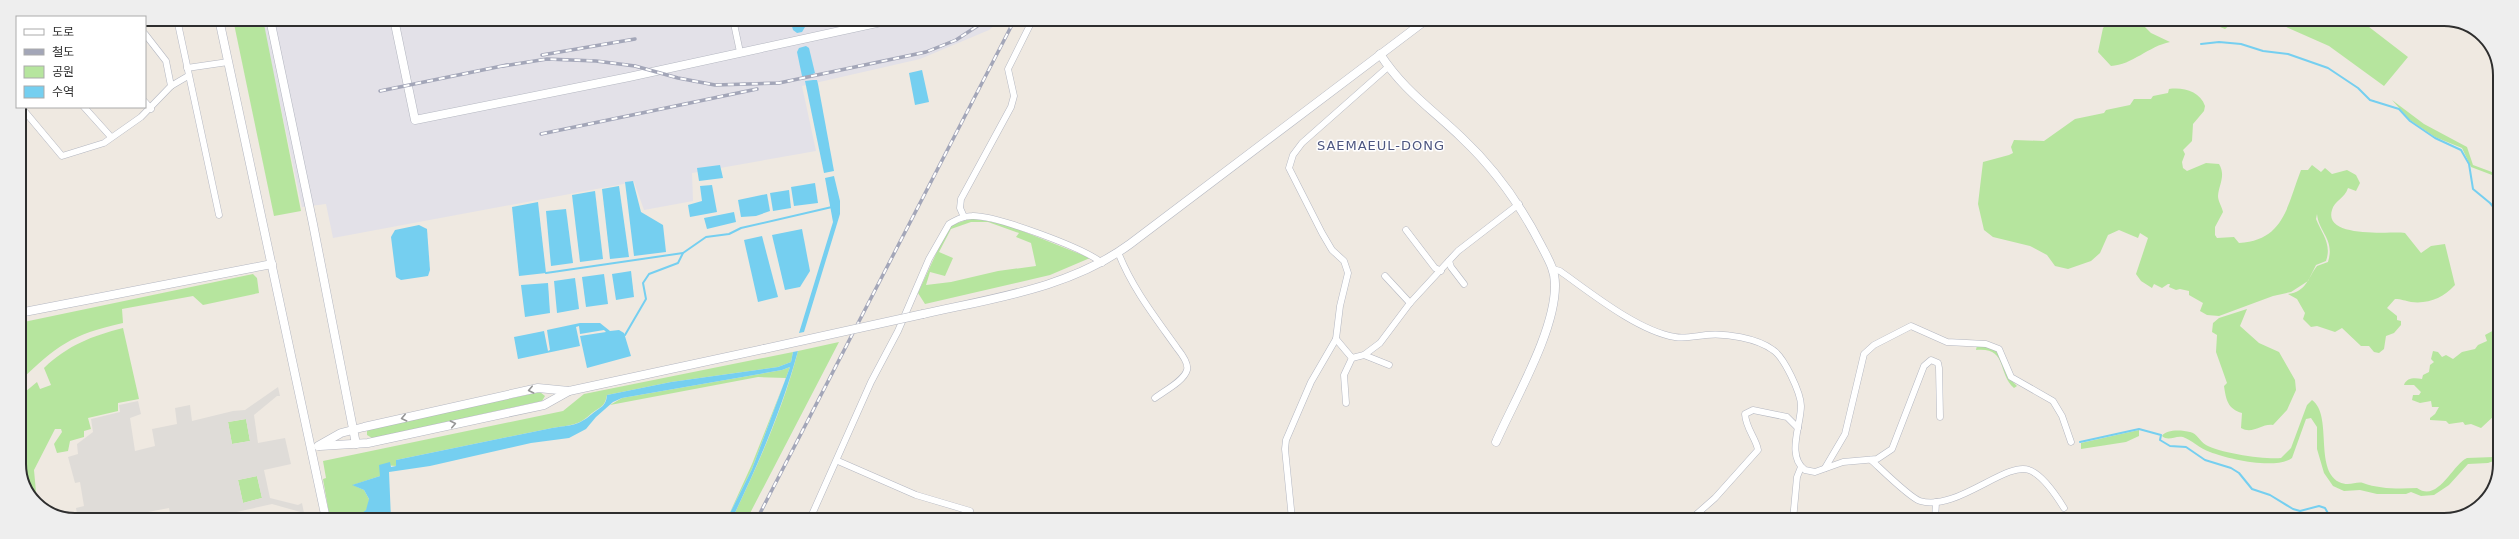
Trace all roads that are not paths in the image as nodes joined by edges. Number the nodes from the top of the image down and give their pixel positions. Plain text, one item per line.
1 (178, 26) edge
2 (220, 26) edge
3 (271, 26) edge
4 (395, 26) edge
5 (734, 26) edge
6 (862, 26) edge
7 (1029, 26) edge
8 (1418, 26) edge
9 (146, 35) edge
10 (740, 52) junction
11 (1380, 54) junction
12 (228, 62) junction
13 (1388, 66) junction
14 (187, 68) junction
15 (188, 76) junction
16 (171, 86) junction
17 (146, 103) edge
18 (85, 108) edge
19 (151, 109) junction
20 (26, 113) edge
21 (111, 137) junction
22 (1519, 204) junction
23 (219, 215) dead end
24 (964, 217) junction
25 (1406, 230) dead end
26 (1118, 252) junction
27 (1450, 261) junction
28 (1102, 262) junction
29 (272, 264) junction
30 (1553, 269) junction
31 (1441, 271) junction
32 (1385, 276) dead end
33 (1464, 284) dead end
34 (1410, 303) junction
35 (26, 312) edge
36 (1336, 339) junction
37 (1364, 355) junction
38 (1352, 358) junction
39 (1389, 365) dead end
40 (570, 390) junction
41 (1155, 398) dead end
42 (1346, 403) dead end
43 (1940, 417) dead end
44 (1798, 428) junction
45 (354, 430) junction
46 (1496, 442) dead end
47 (2072, 442) dead end
48 (356, 444) junction
49 (318, 446) junction
50 (309, 448) junction
51 (1871, 460) junction
52 (838, 461) junction
53 (1801, 467) junction
54 (1824, 470) junction
55 (1936, 502) junction
56 (2064, 508) dead end
57 (325, 513) edge
58 (813, 513) edge
59 (969, 513) edge
60 (1291, 513) edge
61 (1698, 513) edge
62 (1794, 513) edge
63 (1935, 513) edge

1 - 14 street
2 - 12 main road
3 - 45 main road
4 - 10 main road
5 - 10 street
6 - 10 main road
7 - 24 street
8 - 11 main road
9 - 16 street
11 - 13 main road
11 - 26 main road
12 - 14 street
12 - 29 main road
13 - 22 main road
13 - 36 street
14 - 15 street
15 - 16 street
15 - 23 street
16 - 19 street
17 - 19 street
18 - 21 street
19 - 21 street
20 - 21 street
22 - 27 street
22 - 30 main road
24 - 28 street
24 - 52 street
25 - 31 street
26 - 28 main road
26 - 41 street
27 - 31 street
27 - 33 street
28 - 40 main road, bridge
29 - 35 main road
29 - 50 main road
30 - 44 street
30 - 46 main road
31 - 34 street
32 - 34 street
34 - 37 street
36 - 38 street
36 - 60 street
37 - 38 street
37 - 39 street
38 - 42 street
40 -> 45 main road
48 -> 40 main road
43 - 51 street
44 - 53 street
44 - 61 street
45 - 48 main road
45 - 49 main road
47 - 54 street
48 - 49 main road
49 - 50 main road
50 - 57 main road
51 - 54 street
51 - 55 street
52 - 58 street
52 - 59 street
53 - 54 street
53 - 62 street
55 - 56 street
55 - 63 street

